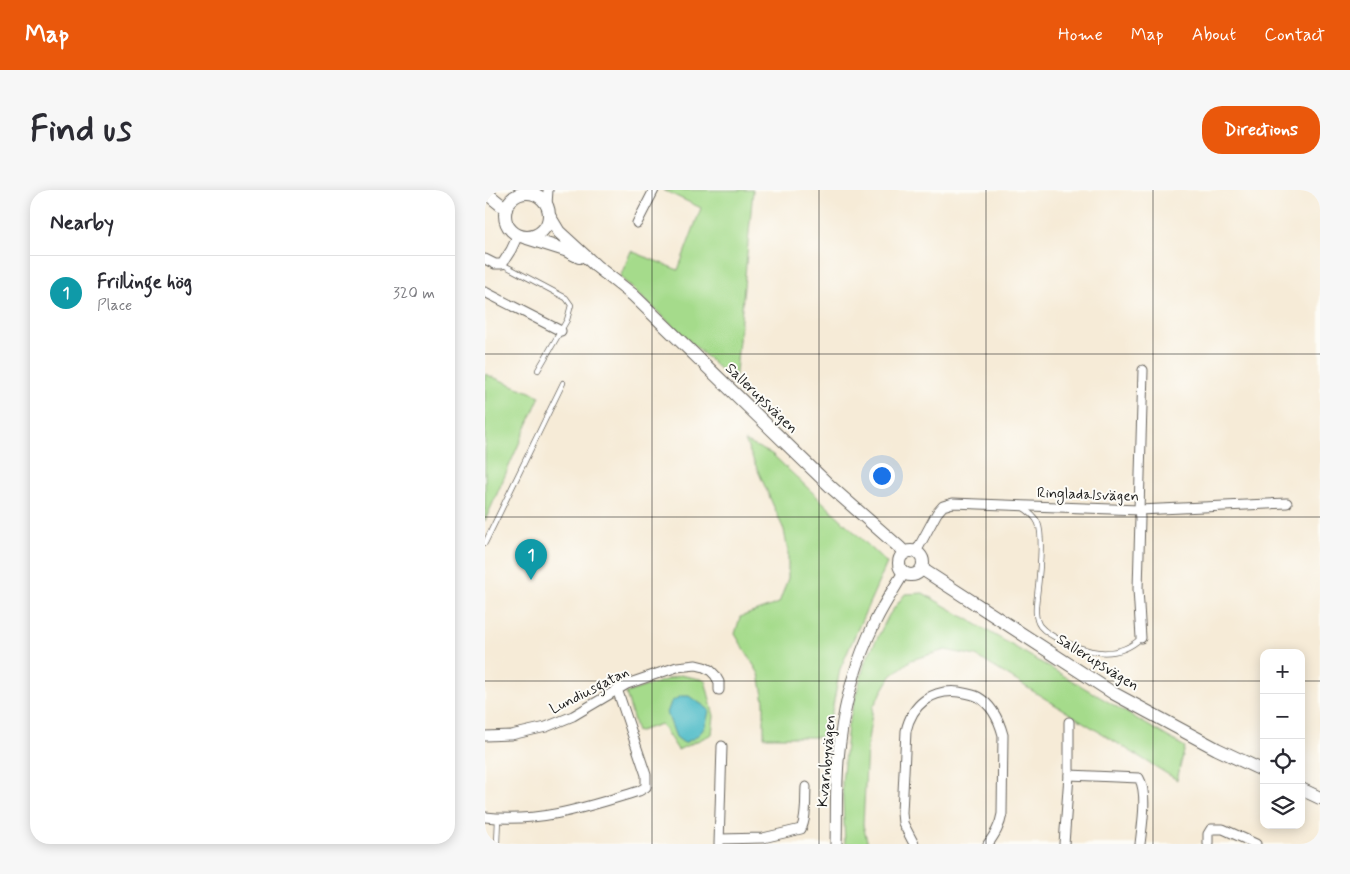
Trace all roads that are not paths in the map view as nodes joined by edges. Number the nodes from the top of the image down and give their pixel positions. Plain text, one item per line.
1 (548, 190) edge
2 (654, 190) edge
3 (485, 192) edge
4 (527, 192) edge
5 (506, 209) junction
6 (549, 211) junction
7 (637, 223) dead end
8 (522, 236) junction
9 (485, 259) edge
10 (502, 264) junction
11 (596, 266) junction
12 (485, 292) edge
13 (561, 330) junction
14 (538, 370) dead end
15 (1143, 370) dead end
16 (563, 383) dead end
17 (1287, 503) dead end
18 (1019, 505) junction
19 (1139, 510) junction
20 (485, 544) edge
21 (910, 553) junction
22 (921, 569) junction
23 (904, 572) junction
24 (1141, 638) joint
25 (617, 690) junction
26 (719, 690) dead end
27 (1069, 722) dead end
28 (485, 736) edge
29 (722, 746) dead end
30 (1260, 769) edge
31 (1069, 774) junction
32 (806, 787) dead end
33 (1305, 788) edge
34 (1305, 789) edge
35 (1320, 792) edge
36 (1320, 798) edge
37 (485, 817) edge
38 (499, 818) junction
39 (720, 841) edge
40 (497, 844) edge
41 (836, 844) edge
42 (913, 844) edge
43 (988, 844) edge
44 (1065, 844) edge
45 (1140, 844) edge
46 (1208, 844) edge
47 (1256, 844) edge

1 - 6 street
2 - 7 street
3 - 5 main road
4 - 5 main road, Sallerupsvägen
4 - 6 main road, Sallerupsvägen
5 - 8 main road
6 - 8 main road
6 - 11 main road, Sallerupsvägen
8 - 10 street
8 - 11 main road, Sallerupsvägen
9 - 10 street
10 - 13 lane
11 - 21 main road, Sallerupsvägen
12 - 13 street
13 - 14 lane
15 - 19 street
16 - 20 lane
17 - 19 street, Ringladalsvägen
18 - 19 street, Ringladalsvägen
18 - 21 street, Ringladalsvägen
18 - 24 lane
19 - 24 street
21 - 22 main road
21 - 23 main road
22 - 23 main road
22 - 30 main road, Sallerupsvägen
23 - 41 street, Kvarnbyvägen
25 - 26 street, Lundiusgatan
25 - 28 street, Lundiusgatan
25 - 38 street
27 - 31 street
29 - 39 street
31 - 44 street
31 - 45 street
32 - 39 street
33 - 35 main road
34 - 36 main road
37 - 38 street
38 - 40 lane
42 - 43 street
46 - 47 street

